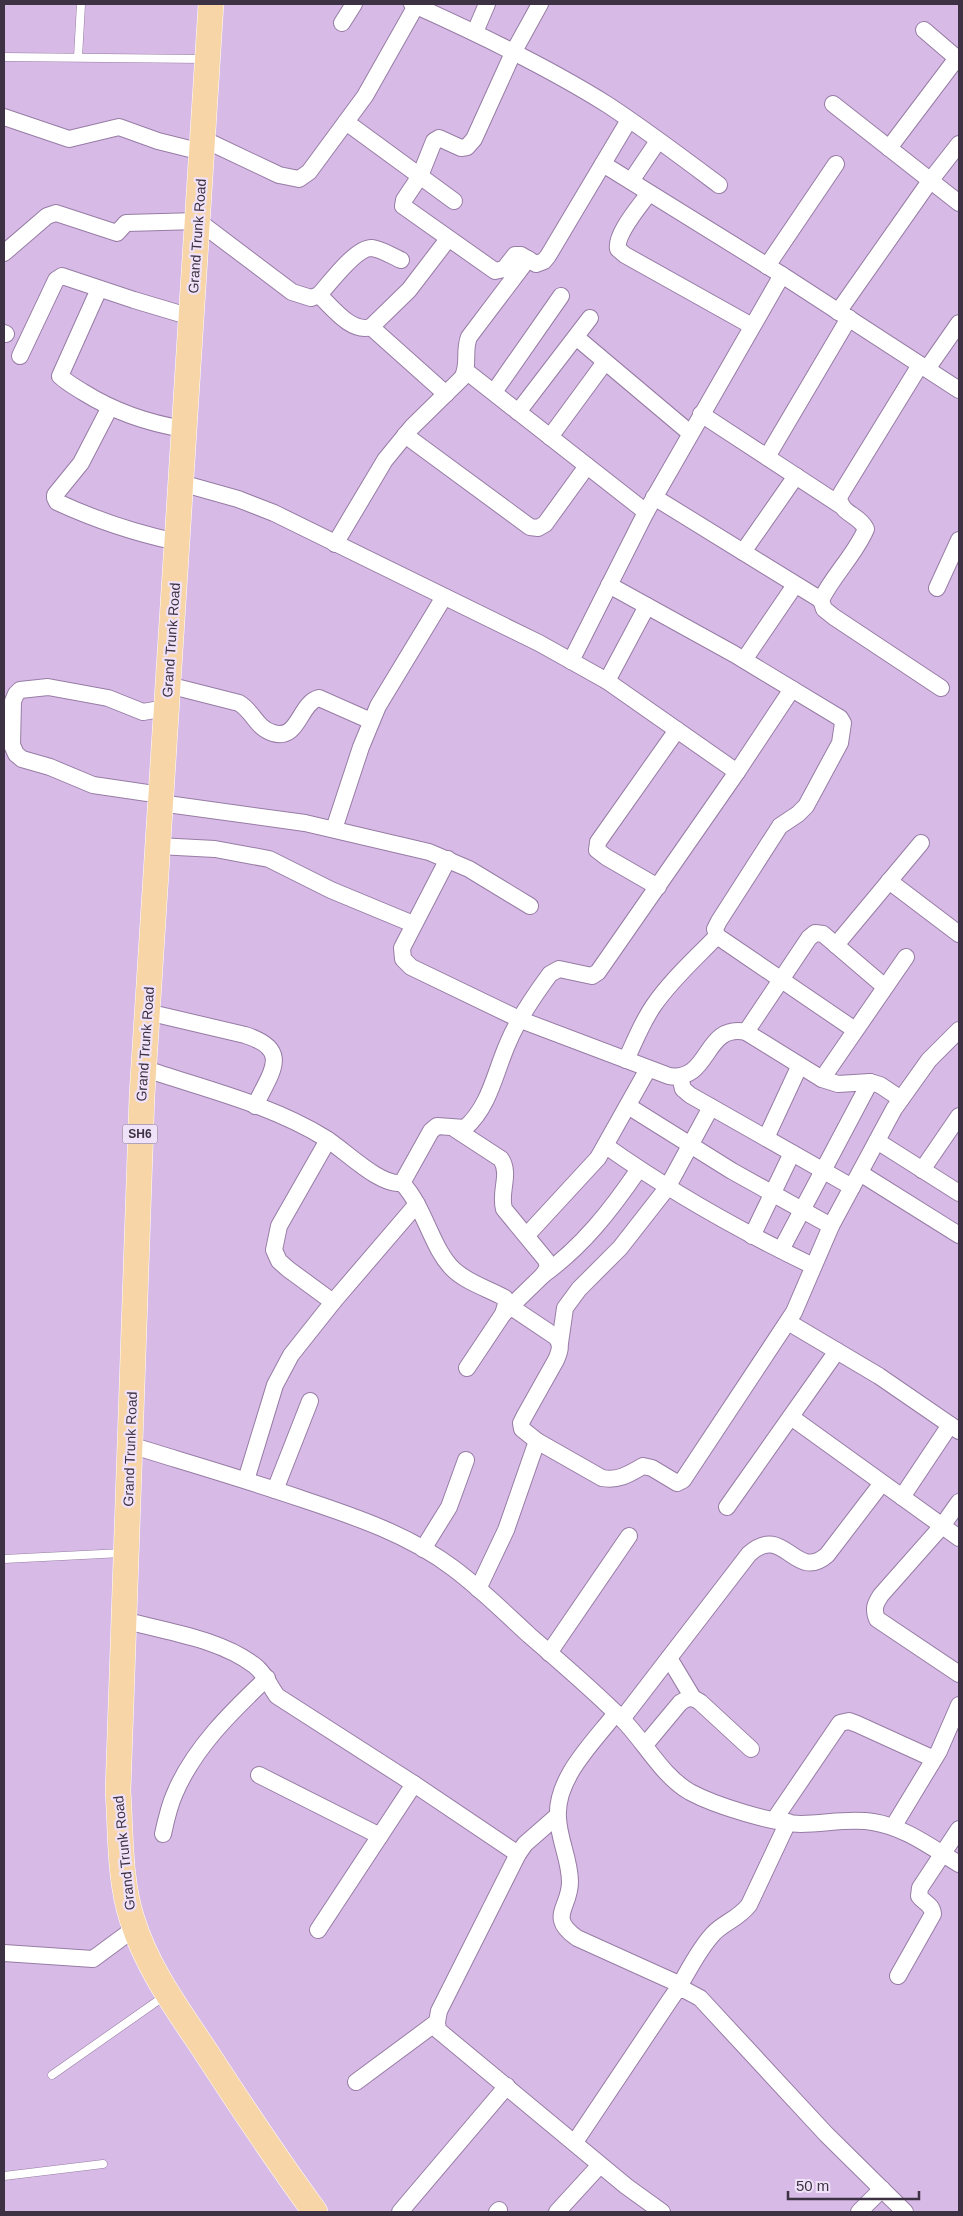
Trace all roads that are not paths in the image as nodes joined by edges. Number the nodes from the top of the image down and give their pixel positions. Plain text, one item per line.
1 (81, 4) edge
2 (211, 4) edge
3 (354, 4) edge
4 (415, 4) edge
5 (487, 4) edge
6 (540, 4) edge
7 (342, 23) dead end
8 (924, 30) dead end
9 (475, 32) junction
10 (513, 53) junction
11 (4, 56) edge
12 (78, 57) junction
13 (208, 59) junction
14 (958, 59) edge
15 (833, 104) dead end
16 (4, 117) edge
17 (628, 120) junction
18 (346, 122) junction
19 (658, 141) junction
20 (959, 144) edge
21 (202, 145) junction
22 (889, 148) junction
23 (602, 164) junction
24 (836, 164) dead end
25 (420, 176) junction
26 (631, 181) junction
27 (930, 181) junction
28 (719, 185) dead end
29 (649, 193) junction
30 (454, 201) dead end
31 (959, 203) edge
32 (198, 221) junction
33 (448, 239) junction
34 (4, 253) edge
35 (528, 259) junction
36 (401, 260) dead end
37 (767, 266) junction
38 (782, 275) junction
39 (100, 288) junction
40 (319, 295) junction
41 (561, 296) dead end
42 (843, 315) junction
43 (191, 317) junction
44 (590, 318) dead end
45 (959, 323) edge
46 (752, 326) junction
47 (371, 328) junction
48 (576, 337) junction
49 (20, 356) dead end
50 (605, 362) junction
51 (924, 367) junction
52 (466, 371) junction
53 (959, 390) edge
54 (494, 392) junction
55 (446, 394) junction
56 (110, 407) junction
57 (518, 412) junction
58 (701, 414) junction
59 (184, 429) junction
60 (690, 433) junction
61 (405, 435) junction
62 (550, 437) junction
63 (767, 457) junction
64 (586, 466) junction
65 (796, 476) junction
66 (181, 483) junction
67 (650, 505) junction
68 (840, 505) junction
69 (959, 540) edge
70 (177, 542) junction
71 (335, 544) junction
72 (743, 552) junction
73 (609, 585) junction
74 (795, 585) junction
75 (936, 588) dead end
76 (444, 597) junction
77 (821, 600) junction
78 (648, 606) junction
79 (744, 660) junction
80 (571, 661) junction
81 (607, 681) junction
82 (940, 688) dead end
83 (792, 689) junction
84 (167, 696) junction
85 (371, 721) junction
86 (677, 730) junction
87 (737, 772) junction
88 (161, 799) junction
89 (334, 830) junction
90 (921, 843) dead end
91 (158, 846) junction
92 (448, 859) junction
93 (889, 881) junction
94 (658, 887) junction
95 (530, 906) dead end
96 (413, 924) junction
97 (959, 934) edge
98 (718, 936) junction
99 (836, 945) junction
100 (906, 957) dead end
101 (780, 981) junction
102 (886, 987) junction
103 (147, 1012) junction
104 (521, 1020) junction
105 (855, 1030) junction
106 (746, 1032) junction
107 (956, 1039) edge
108 (626, 1060) junction
109 (800, 1067) junction
110 (143, 1068) junction
111 (648, 1069) junction
112 (680, 1078) junction
113 (822, 1079) junction
114 (870, 1082) junction
115 (901, 1099) junction
116 (255, 1106) junction
117 (628, 1106) junction
118 (711, 1107) junction
119 (959, 1116) edge
120 (455, 1128) junction
121 (766, 1138) junction
122 (328, 1140) junction
123 (877, 1141) junction
124 (690, 1145) junction
125 (606, 1146) junction
126 (792, 1153) junction
127 (639, 1169) junction
128 (823, 1170) junction
129 (922, 1170) junction
130 (856, 1180) junction
131 (402, 1183) junction
132 (667, 1188) junction
133 (959, 1193) edge
134 (772, 1194) junction
135 (417, 1204) junction
136 (802, 1210) junction
137 (831, 1226) junction
138 (527, 1235) junction
139 (959, 1235) edge
140 (752, 1236) junction
141 (781, 1250) junction
142 (813, 1266) junction
143 (543, 1275) junction
144 (333, 1302) junction
145 (507, 1311) junction
146 (788, 1322) junction
147 (560, 1343) junction
148 (837, 1350) junction
149 (467, 1368) dead end
150 (310, 1401) dead end
151 (790, 1417) junction
152 (955, 1428) edge
153 (537, 1441) junction
154 (130, 1445) junction
155 (466, 1460) dead end
156 (246, 1480) junction
157 (882, 1483) junction
158 (275, 1490) junction
159 (902, 1497) junction
160 (959, 1502) edge
161 (727, 1507) dead end
162 (942, 1526) junction
163 (629, 1536) dead end
164 (959, 1538) edge
165 (423, 1549) junction
166 (126, 1553) junction
167 (4, 1559) edge
168 (478, 1589) junction
169 (124, 1620) junction
170 (549, 1653) junction
171 (668, 1658) junction
172 (959, 1674) edge
173 (266, 1678) junction
174 (693, 1698) junction
175 (959, 1705) edge
176 (619, 1716) junction
177 (646, 1745) junction
178 (751, 1749) dead end
179 (934, 1759) junction
180 (259, 1775) dead end
181 (414, 1784) junction
182 (557, 1816) junction
183 (781, 1821) junction
184 (893, 1827) junction
185 (959, 1829) edge
186 (163, 1834) dead end
187 (380, 1836) junction
188 (518, 1854) junction
189 (944, 1855) junction
190 (959, 1864) edge
191 (135, 1928) junction
192 (318, 1930) dead end
193 (4, 1953) edge
194 (898, 1976) dead end
195 (679, 1988) junction
196 (168, 1994) junction
197 (437, 2022) junction
198 (52, 2075) dead end
199 (356, 2082) dead end
200 (507, 2086) junction
201 (575, 2142) junction
202 (104, 2164) dead end
203 (600, 2165) junction
204 (4, 2176) edge
205 (882, 2189) junction
206 (315, 2212) edge
207 (400, 2212) edge
208 (557, 2212) edge
209 (662, 2212) edge
210 (859, 2212) edge
211 (905, 2212) edge

1 - 12 lane
2 - 13 main road, Grand Trunk Road / SH6
3 - 7 street
4 - 9 street
4 - 18 street
5 - 9 street
6 - 10 street
8 - 14 street
9 - 10 street
10 - 17 street
10 - 25 street
11 - 12 lane
12 - 13 lane
13 - 21 main road, Grand Trunk Road / SH6
14 - 22 street
15 - 22 street
16 - 21 street
17 - 19 street
17 - 23 street
18 - 21 street
18 - 25 street
19 - 26 street
19 - 28 street
20 - 27 street
21 - 32 main road, Grand Trunk Road / SH6
22 - 27 street
23 - 26 street
23 - 35 street
24 - 37 street
25 - 30 street
25 - 33 street
26 - 29 street
27 - 31 street
27 - 42 street
29 - 37 street
29 - 46 street
32 - 34 street
32 - 40 street
32 - 43 main road, Grand Trunk Road / SH6
33 - 35 street
33 - 47 street
35 - 52 street
36 - 40 street
37 - 38 street
38 - 42 street
38 - 46 street
39 - 43 street
39 - 49 street
39 - 56 street
40 - 47 street
41 - 54 street
42 - 51 street
42 - 63 street
43 - 59 main road, Grand Trunk Road / SH6
44 - 48 street
45 - 51 street
46 - 58 street
47 - 55 street
48 - 50 street
48 - 57 street
50 - 60 street
50 - 62 street
51 - 53 street
51 - 68 street
52 - 54 street
52 - 55 street
54 - 57 street
55 - 61 street
56 - 59 street
56 - 70 street
57 - 62 street
58 - 60 street
58 - 63 street
59 - 66 main road, Grand Trunk Road / SH6
60 - 67 street
61 - 64 street
61 - 71 street
62 - 64 street
63 - 65 street
64 - 67 street
65 - 68 street
65 - 72 street
66 - 70 main road, Grand Trunk Road / SH6
66 - 71 street
67 - 72 street
67 - 73 street
68 - 77 street
69 - 75 street
70 - 84 main road, Grand Trunk Road / SH6
71 - 76 street
72 - 74 street
73 - 78 street
73 - 80 street
74 - 77 street
74 - 79 street
76 - 80 street
76 - 85 street
77 - 82 street
78 - 79 street
78 - 81 street
79 - 83 street
80 - 81 street
81 - 86 street
83 - 87 street
83 - 98 street
84 - 85 street
84 - 88 main road, Grand Trunk Road / SH6
84 - 88 street
85 - 89 street
86 - 87 street
86 - 94 street
87 - 94 street
88 - 89 street
88 - 91 main road, Grand Trunk Road / SH6
89 - 92 street
90 - 93 street
91 - 96 street
91 - 103 main road, Grand Trunk Road / SH6
92 - 95 street
92 - 96 street
93 - 97 street
93 - 99 street
94 - 104 street
96 - 104 street
98 - 101 street
98 - 108 street
99 - 101 street
99 - 102 street
100 - 102 street
101 - 105 street
101 - 106 street
102 - 105 street
103 - 110 main road, Grand Trunk Road / SH6
103 - 116 street
104 - 108 street
104 - 120 street
105 - 113 street
106 - 109 street
106 - 112 street
107 - 115 street
108 - 111 street
109 - 113 street
109 - 121 street
110 - 116 street
110 - 154 main road, Grand Trunk Road / SH6
111 - 112 street
111 - 117 street
112 - 118 street
113 - 114 street
114 - 115 street
114 - 128 street
115 - 123 street
116 - 122 street
117 - 124 street
117 - 125 street
118 - 121 street
118 - 124 street
119 - 129 street
120 - 131 street
120 - 138 street
121 - 126 street
122 - 131 street
122 - 144 street
123 - 129 street
123 - 130 street
124 - 132 street
124 - 134 street
125 - 127 street
125 - 138 street
126 - 128 street
126 - 134 street
127 - 132 street
127 - 143 street
128 - 130 street
128 - 136 street
129 - 133 street
130 - 137 street
130 - 139 street
131 - 135 street
132 - 140 street
132 - 147 street
134 - 136 street
134 - 140 street
135 - 144 street
135 - 145 street
136 - 137 street
136 - 141 street
137 - 142 street
138 - 143 street
140 - 141 street
141 - 142 street
142 - 146 street
143 - 145 street
144 - 156 street
145 - 147 street
145 - 149 street
146 - 148 street
146 - 153 street
147 - 153 street
148 - 151 street
148 - 152 street
150 - 158 street
151 - 157 street
151 - 161 street
152 - 159 street
153 - 168 street
154 - 156 street
154 - 166 main road, Grand Trunk Road / SH6
155 - 165 street
156 - 158 street
157 - 159 street
157 - 171 street
158 - 165 street
159 - 162 street
160 - 162 street
162 - 164 street
162 - 172 street
163 - 170 street
165 - 168 street
166 - 167 lane
166 - 169 main road, Grand Trunk Road / SH6
168 - 170 street
169 - 173 street
169 - 191 main road, Grand Trunk Road / SH6
170 - 176 street
171 - 174 street
171 - 176 street
173 - 181 street
173 - 186 street
174 - 177 street
174 - 178 street
175 - 179 street
176 - 177 street
176 - 182 street
177 - 183 street
179 - 183 street
179 - 184 street
180 - 187 street
181 - 187 street
181 - 188 street
182 - 188 street
182 - 195 street
183 - 184 street
183 - 195 street
184 - 189 street
185 - 189 street
187 - 192 street
188 - 197 street
189 - 190 street
189 - 194 street
191 - 193 street
191 - 196 main road, Grand Trunk Road / SH6
195 - 201 street
195 - 205 street
196 - 198 lane
196 - 206 main road, Grand Trunk Road / SH6
197 - 199 street
197 - 200 street
200 - 201 street
200 - 207 street
201 - 203 street
202 - 204 lane
203 - 208 street
203 - 209 street
205 - 210 street
205 - 211 street

